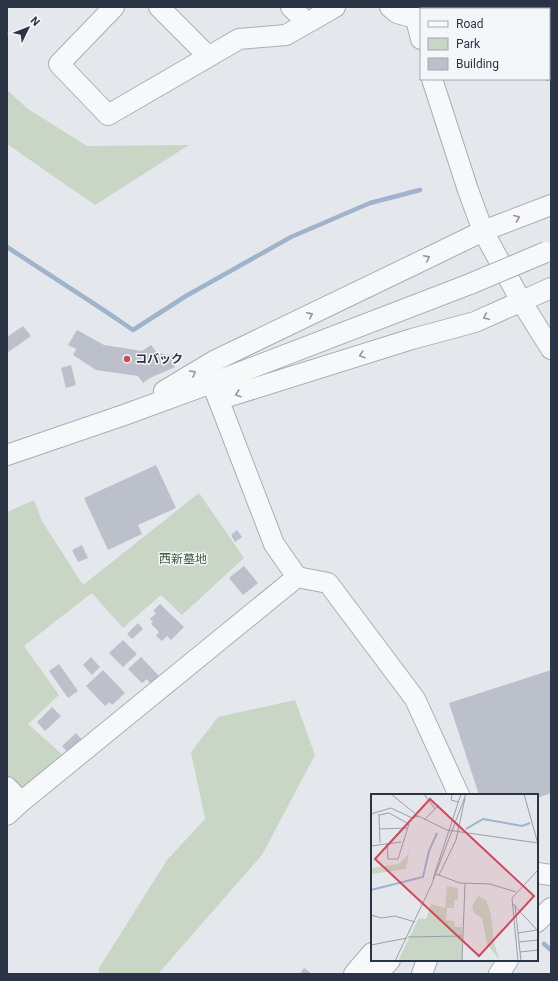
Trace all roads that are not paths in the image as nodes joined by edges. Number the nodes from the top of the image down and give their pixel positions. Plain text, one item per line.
1 (114, 7) edge
2 (159, 7) edge
3 (291, 7) edge
4 (335, 7) edge
5 (390, 7) edge
6 (414, 12) edge
7 (307, 23) junction
8 (420, 36) edge
9 (208, 56) junction
10 (432, 80) edge
11 (551, 205) edge
12 (483, 231) junction
13 (549, 251) edge
14 (551, 288) edge
15 (521, 301) junction
16 (551, 349) edge
17 (215, 390) junction
18 (124, 415) junction
19 (7, 455) edge
20 (297, 577) junction
21 (7, 788) edge
22 (459, 794) edge
23 (14, 809) edge
24 (538, 873) edge
25 (551, 875) edge
26 (551, 908) edge
27 (538, 921) edge
28 (427, 961) edge
29 (507, 961) edge
30 (384, 965) edge
31 (354, 974) edge
32 (422, 974) edge
33 (499, 974) edge

1 - 9 street
2 - 9 street
3 - 7 street
4 - 7 street
5 - 6 street
6 - 8 street
7 - 9 street
10 - 12 street
12 -> 11 street
12 - 15 street
18 -> 12 street
13 - 17 street, bridge
14 - 15 street
15 - 16 street
15 -> 17 street
17 - 18 street
17 - 20 street
18 - 19 street
20 - 22 street
20 - 23 street
21 - 23 street
24 - 25 street
26 - 27 street
28 - 32 street
29 - 33 street
30 - 31 street

